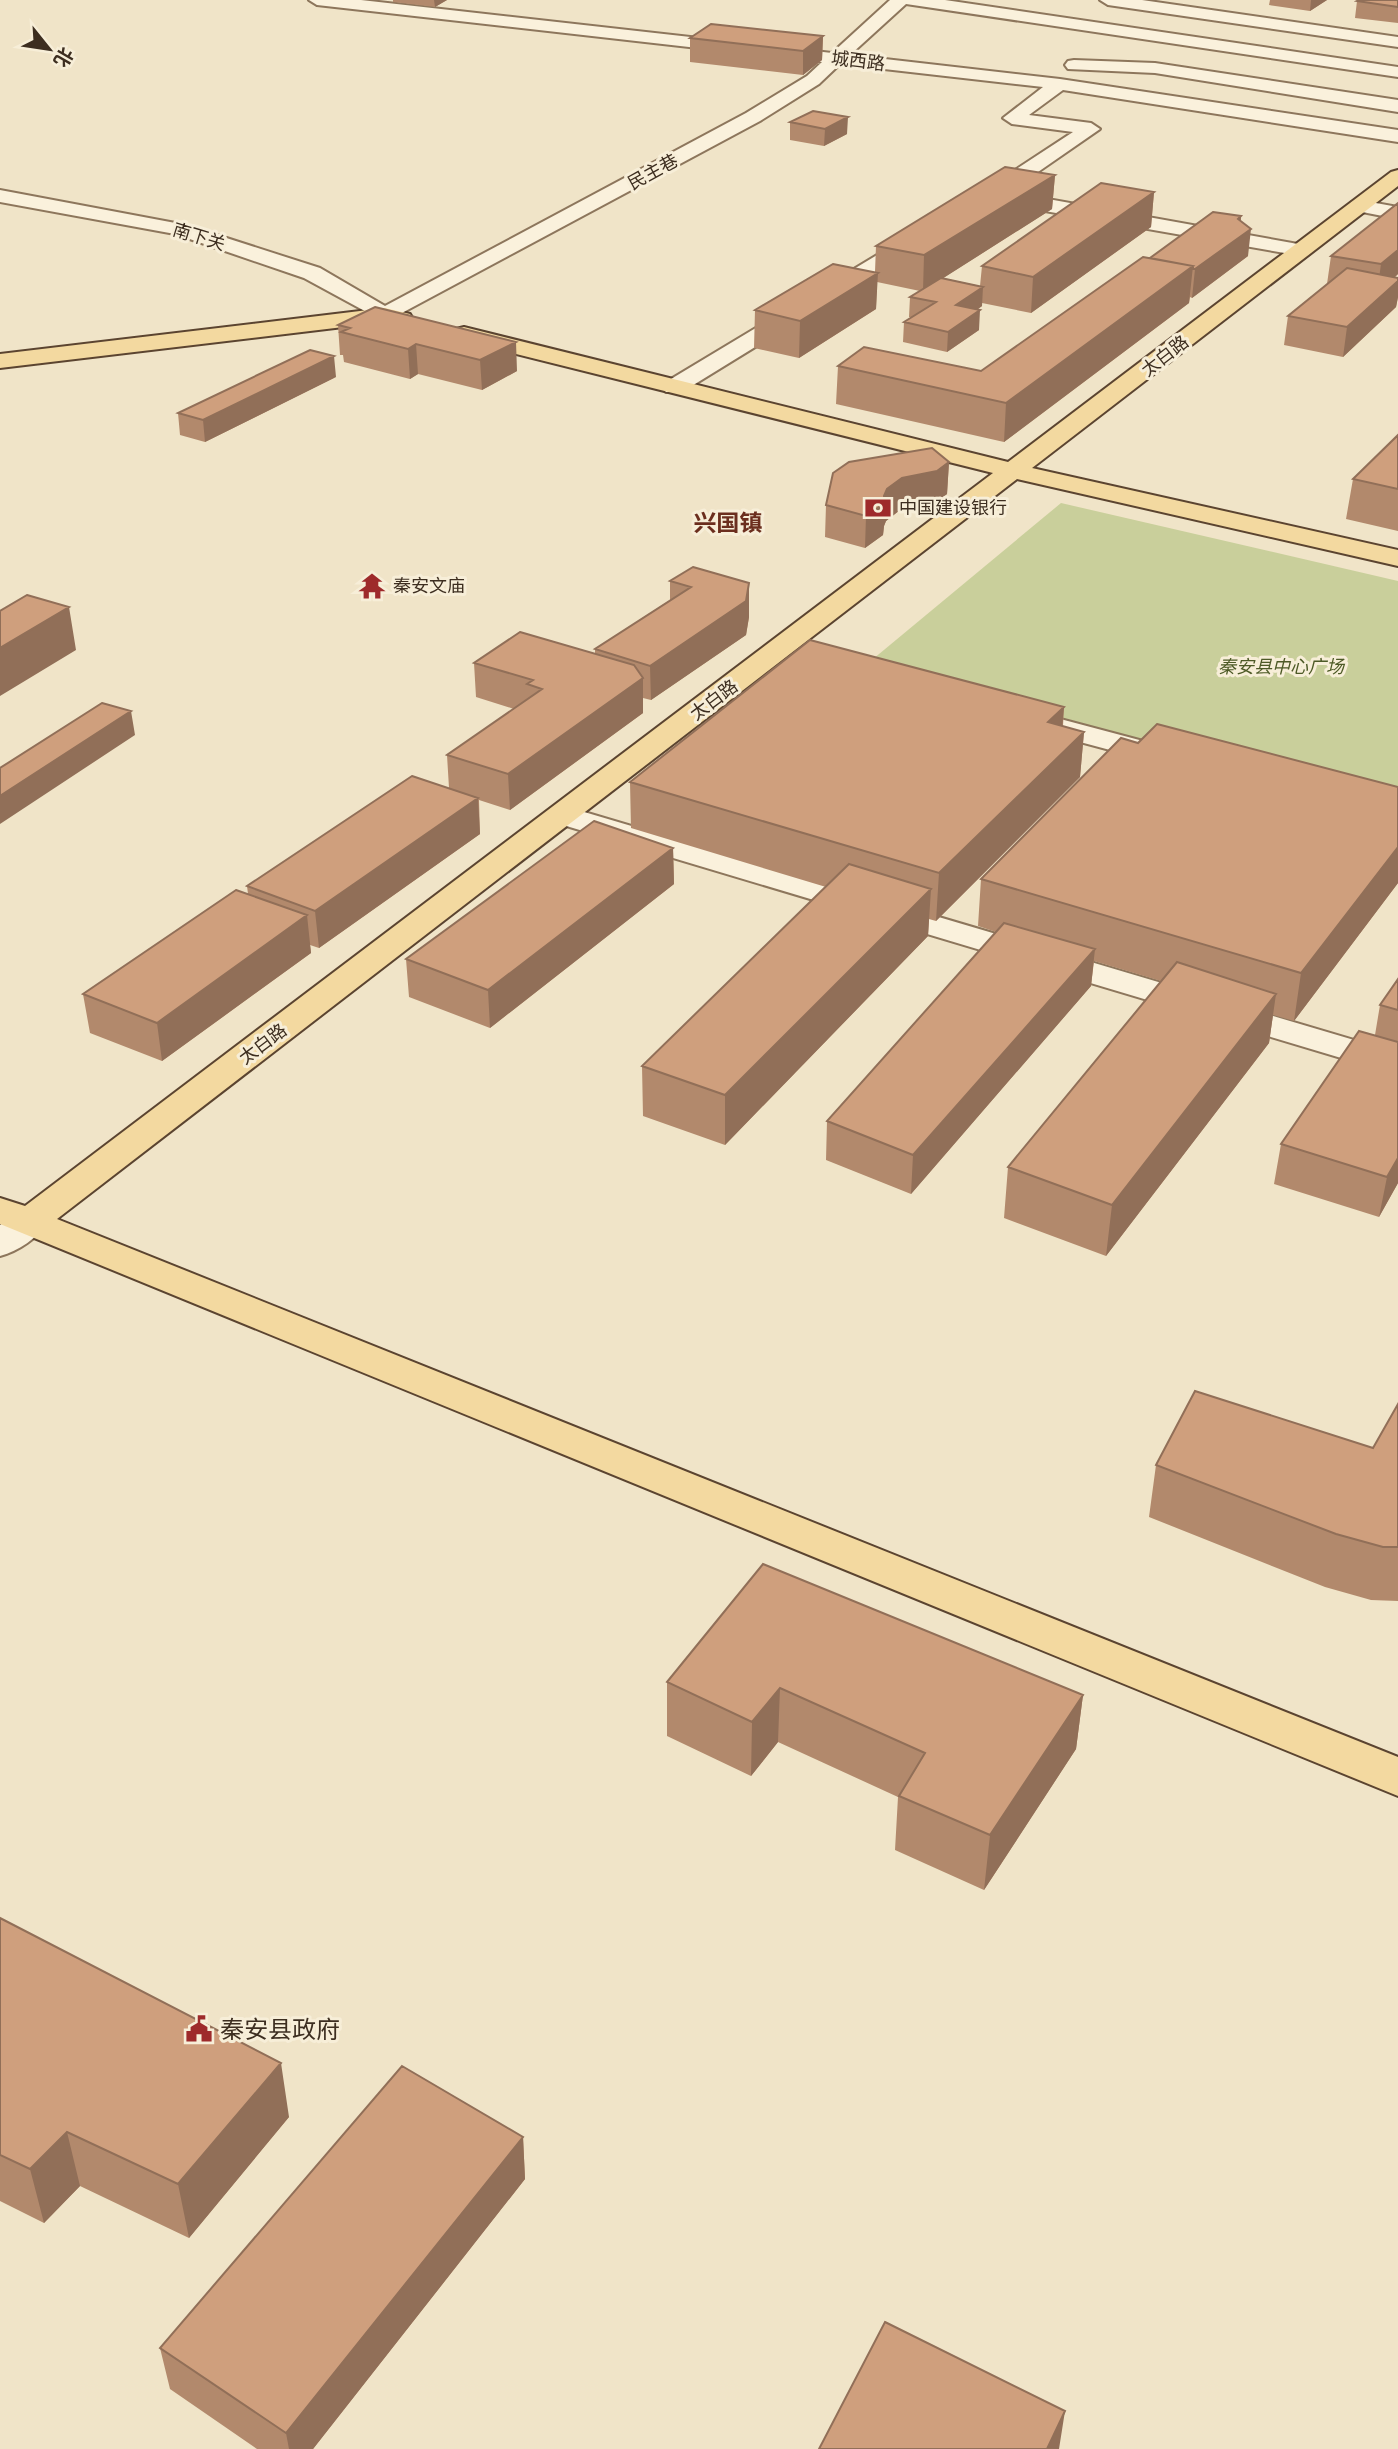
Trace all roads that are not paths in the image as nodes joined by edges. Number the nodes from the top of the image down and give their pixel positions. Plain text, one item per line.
1 (317, 0) edge
2 (900, 0) edge
3 (911, 0) edge
4 (1108, 0) edge
5 (1398, 42) edge
6 (834, 58) junction
7 (890, 65) junction
8 (1398, 72) edge
9 (1060, 84) junction
10 (1398, 106) edge
11 (1398, 136) edge
12 (1398, 176) edge
13 (993, 193) junction
14 (0, 196) edge
15 (1359, 206) junction
16 (970, 208) edge
17 (1398, 213) edge
18 (934, 229) edge
19 (1302, 250) junction
20 (385, 315) junction
21 (0, 361) edge
22 (674, 387) junction
23 (1014, 471) junction
24 (1398, 558) edge
25 (1005, 714) edge
26 (1195, 763) edge
27 (564, 815) junction
28 (1398, 1064) edge
29 (10, 1225) edge
30 (1398, 1777) edge

1 - 6 street, 城西路
2 - 6 street, 民主巷
3 - 8 street
4 - 5 street
6 - 7 street, 城西路
6 - 20 street, 民主巷
7 - 9 street, 城西路
7 - 10 street
9 - 11 street, 城西路
9 - 13 street
12 - 15 main road, 太白路
13 - 16 street
13 - 19 street
14 - 20 street, 南下关
15 - 17 street
15 - 19 main road, 太白路
18 - 22 street
19 - 23 main road, 太白路
20 - 21 main road
20 - 22 main road
22 - 23 main road
23 - 24 main road
23 - 27 main road, 太白路
25 - 26 street
27 - 28 street
27 - 29 main road, 太白路
29 - 30 main road

